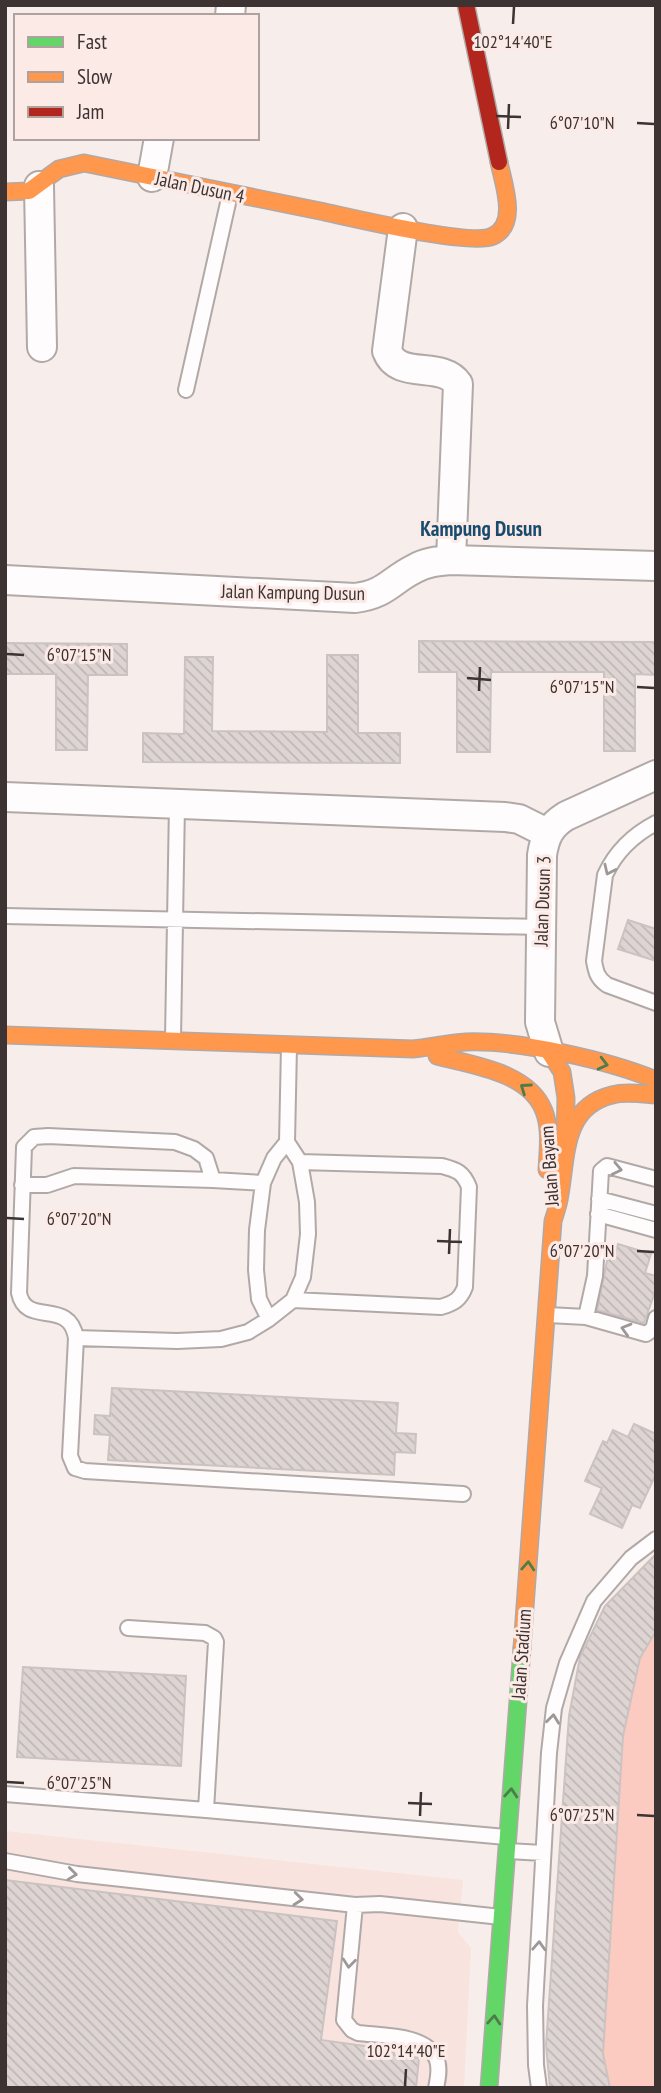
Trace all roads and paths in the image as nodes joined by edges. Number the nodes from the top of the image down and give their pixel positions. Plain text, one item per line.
1 (466, 5) edge
2 (159, 140) edge
3 (152, 177) junction
4 (39, 186) junction
5 (5, 192) edge
6 (230, 193) junction
7 (402, 228) junction
8 (42, 347) dead end
9 (186, 390) dead end
10 (452, 560) junction
11 (656, 566) edge
12 (5, 580) edge
13 (656, 775) edge
14 (5, 797) edge
15 (177, 804) junction
16 (656, 823) edge
17 (547, 832) junction
18 (5, 916) edge
19 (174, 919) junction
20 (540, 927) junction
21 (656, 1003) edge
22 (5, 1035) edge
23 (173, 1041) junction
24 (289, 1044) junction
25 (413, 1049) junction
26 (549, 1052) junction
27 (656, 1080) edge
28 (656, 1096) edge
29 (287, 1142) junction
30 (565, 1148) junction
31 (300, 1162) junction
32 (656, 1179) edge
33 (213, 1181) junction
34 (263, 1184) junction
35 (22, 1185) junction
36 (599, 1199) junction
37 (598, 1214) junction
38 (656, 1214) edge
39 (553, 1221) junction
40 (656, 1230) edge
41 (293, 1300) junction
42 (546, 1314) junction
43 (586, 1317) junction
44 (656, 1318) edge
45 (269, 1319) junction
46 (76, 1338) junction
47 (463, 1494) dead end
48 (656, 1539) edge
49 (128, 1628) dead end
50 (5, 1794) edge
51 (206, 1810) junction
52 (507, 1844) junction
53 (543, 1853) junction
54 (5, 1861) edge
55 (355, 1905) junction
56 (501, 1917) junction
57 (436, 2088) edge
58 (489, 2088) edge
59 (539, 2088) edge

1 - 7 street, Jalan Dusun 4
2 - 3 street
3 - 4 street, Jalan Dusun 4
3 - 6 street, Jalan Dusun 4
4 - 5 street, Jalan Dusun 4
4 - 8 street
6 - 7 street, Jalan Dusun 4
6 - 9 lane
7 - 10 street
10 - 11 street, Jalan Kampung Dusun
10 - 12 street, Jalan Kampung Dusun
13 - 17 street, Jalan Dusun 3
14 - 15 street
15 - 17 street
15 - 19 lane
16 -> 21 lane
17 - 20 street, Jalan Dusun 3
18 - 19 lane
19 - 20 lane
19 - 23 lane
20 - 26 street, Jalan Dusun 3
22 - 23 street, Jalan Bayam
23 - 24 street, Jalan Bayam
24 - 25 street, Jalan Bayam
24 - 29 lane
25 - 26 street, Jalan Bayam
39 -> 25 street, Jalan Bayam
26 -> 27 street, Jalan Bayam
26 - 30 street
28 - 30 street, Jalan Bayam
29 - 31 lane
29 - 34 lane
30 - 39 street, Jalan Bayam
31 - 41 lane
31 - 41 lane
36 -> 32 lane
33 - 34 lane
33 - 35 lane
33 - 35 lane
34 - 45 lane
35 - 46 lane
36 - 37 lane
36 - 38 lane
37 - 40 lane
37 - 43 lane
39 - 42 street, Jalan Stadium
41 - 45 lane
42 - 43 lane
52 -> 42 street, Jalan Stadium
44 -> 43 lane
45 - 46 lane
46 - 47 lane
53 -> 48 lane
49 - 51 lane
50 - 51 lane
51 - 52 lane
52 - 53 lane
52 - 56 street, Jalan Stadium
59 -> 53 lane
54 -> 55 lane
55 - 56 lane
55 -> 57 lane
58 -> 56 street, Jalan Stadium

